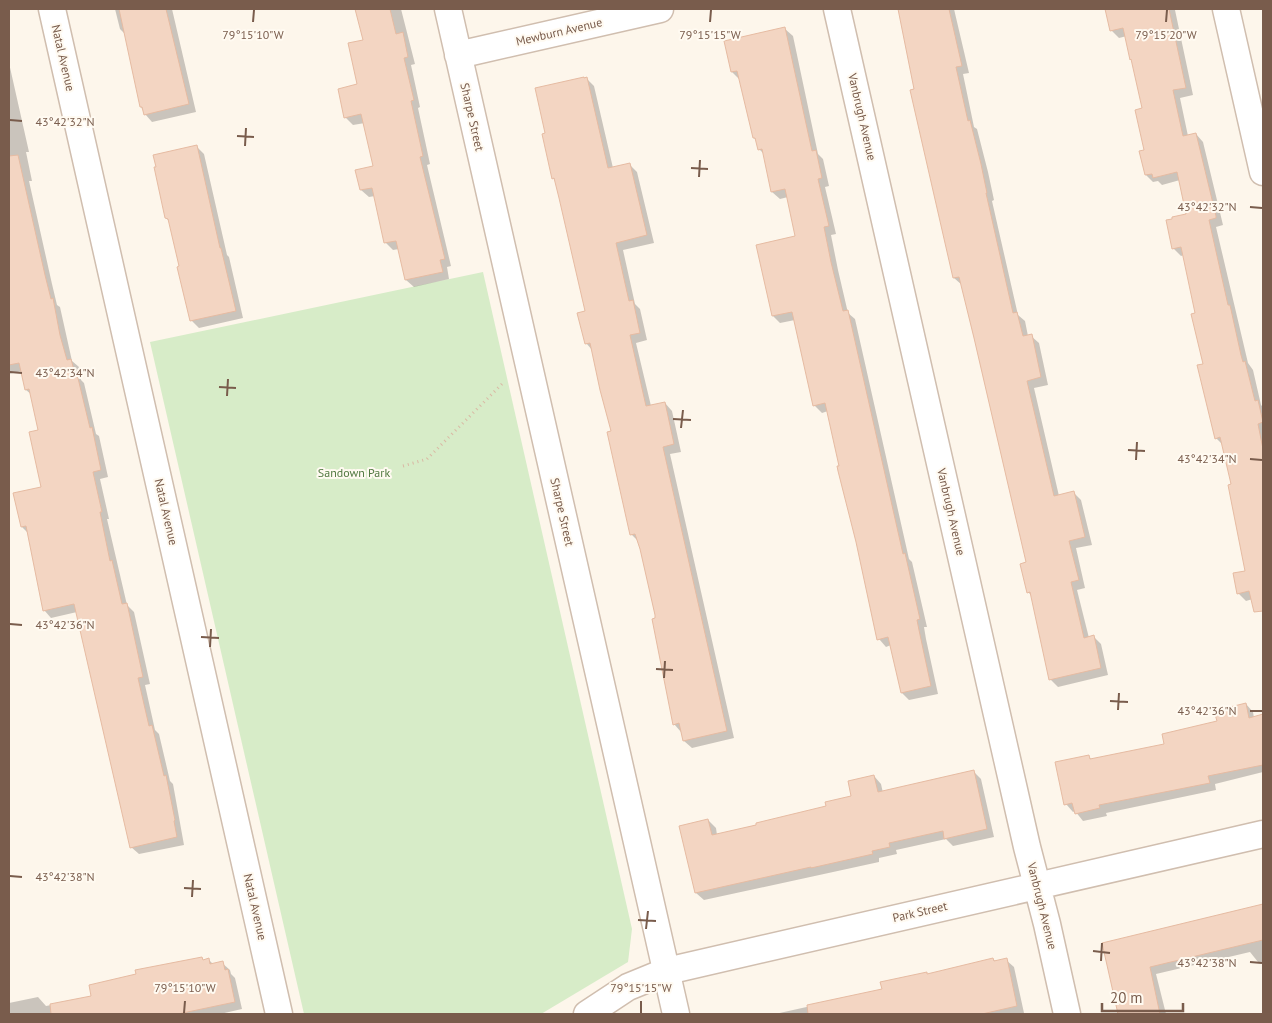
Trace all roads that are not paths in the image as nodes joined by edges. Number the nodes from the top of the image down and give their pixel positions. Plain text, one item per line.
1 (52, 9) edge
2 (448, 9) edge
3 (660, 9) edge
4 (837, 9) edge
5 (1226, 9) edge
6 (458, 55) junction
7 (1263, 172) edge
8 (1263, 834) edge
9 (1036, 886) junction
10 (667, 971) junction
11 (279, 1014) edge
12 (587, 1014) edge
13 (676, 1014) edge
14 (1067, 1014) edge

1 - 11 street, Natal Avenue
2 - 6 street, Sharpe Street
3 - 6 street, Mewburn Avenue
4 - 9 street, Vanbrugh Avenue
5 - 7 street
6 - 10 street, Sharpe Street
8 - 9 street, Park Street
9 - 10 street, Park Street
9 - 14 street, Vanbrugh Avenue
10 - 12 street, Park Street
10 - 13 street, Sharpe Street

